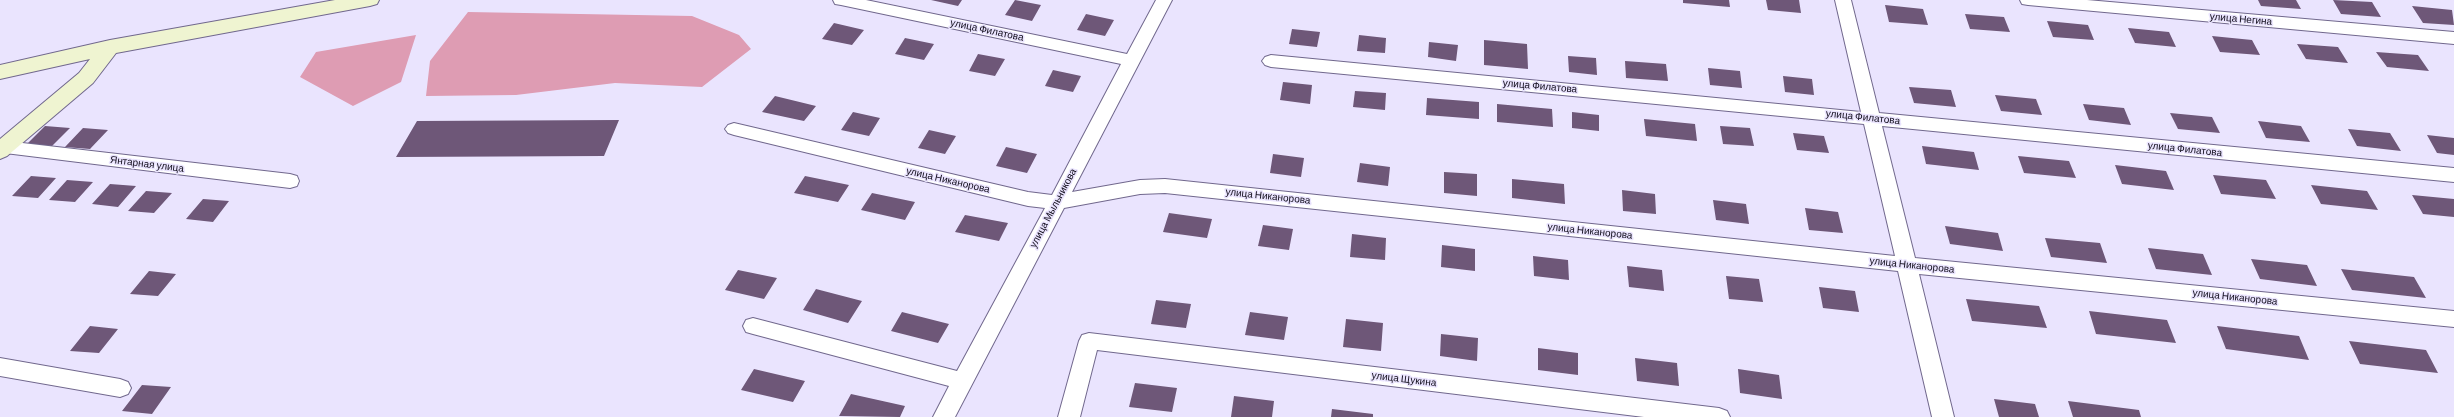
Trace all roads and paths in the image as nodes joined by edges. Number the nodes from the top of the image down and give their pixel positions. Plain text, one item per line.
1 (370, 0) edge
2 (840, 0) edge
3 (1164, 0) edge
4 (1843, 0) edge
5 (2028, 0) edge
6 (2454, 38) edge
7 (110, 48) junction
8 (1133, 61) junction
9 (1271, 61) dead end
10 (0, 72) edge
11 (1870, 118) junction
12 (734, 129) dead end
13 (2, 149) edge
14 (2454, 175) edge
15 (290, 181) dead end
16 (1056, 202) junction
17 (1905, 264) junction
18 (2454, 319) edge
19 (753, 326) dead end
20 (0, 367) edge
21 (962, 381) junction
22 (120, 388) dead end
23 (944, 417) edge
24 (1069, 417) edge
25 (1719, 417) edge
26 (1943, 417) edge

1 - 7 street
2 - 8 street, улица Филатова
3 - 8 street, улица Мыльникова
4 - 11 street
5 - 6 street, улица Негина
7 - 10 street
7 - 13 street
8 - 16 street, улица Мыльникова
9 - 11 street, улица Филатова
11 - 14 street, улица Филатова
11 - 17 street
12 - 16 street, улица Никанорова
13 - 15 street, Янтарная улица
16 - 17 street, улица Никанорова
16 - 21 street, улица Мыльникова
17 - 18 street, улица Никанорова
17 - 26 street
19 - 21 street
20 - 22 street
21 - 23 street, улица Мыльникова
24 - 25 street, улица Щукина

